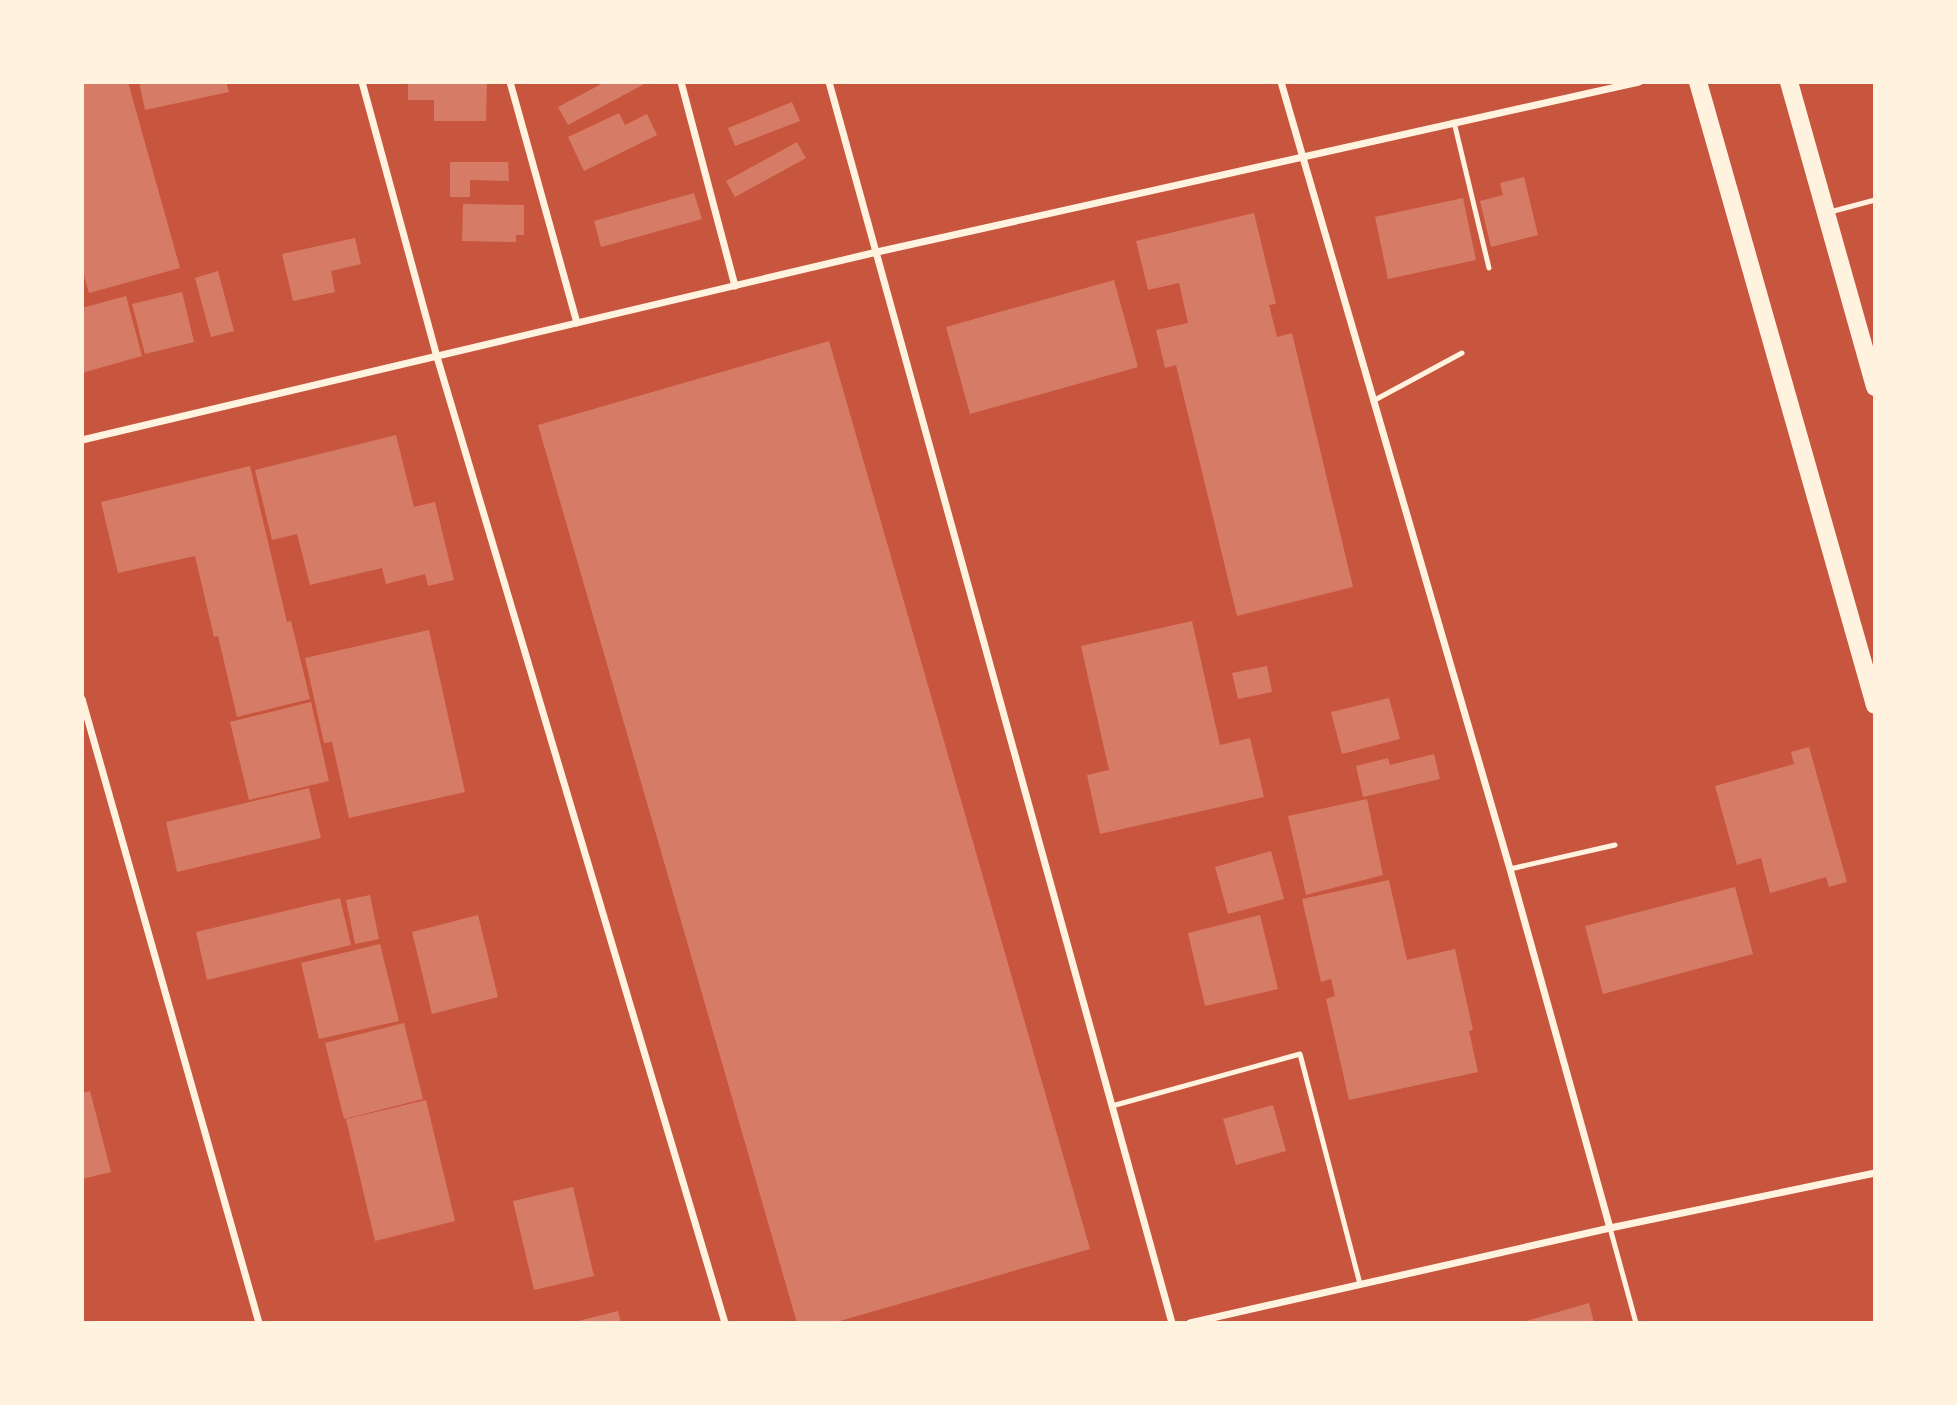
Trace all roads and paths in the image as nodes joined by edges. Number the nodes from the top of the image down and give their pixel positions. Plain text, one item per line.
1 (362, 82) edge
2 (510, 82) edge
3 (681, 82) edge
4 (829, 82) edge
5 (1281, 82) edge
6 (1639, 82) edge
7 (1698, 82) edge
8 (1789, 82) edge
9 (1454, 122) junction
10 (1301, 156) junction
11 (1875, 200) edge
12 (1826, 213) junction
13 (877, 252) junction
14 (1489, 268) dead end
15 (735, 286) junction
16 (577, 323) junction
17 (1462, 353) dead end
18 (437, 357) junction
19 (1875, 387) edge
20 (1373, 401) junction
21 (82, 440) edge
22 (82, 699) edge
23 (1875, 705) edge
24 (1615, 845) dead end
25 (1510, 869) junction
26 (1112, 1106) junction
27 (1875, 1173) edge
28 (1610, 1228) junction
29 (1360, 1284) junction
30 (259, 1323) edge
31 (725, 1323) edge
32 (1172, 1323) edge
33 (1190, 1323) edge
34 (1636, 1323) edge

1 - 18 street
2 - 16 street
3 - 15 street
4 - 13 street
5 - 10 street
6 - 9 street
7 - 23 main road
8 - 12 main road
9 - 10 street
9 - 14 lane
10 - 13 street
10 - 20 street
11 - 12 lane
12 - 19 main road
13 - 15 street
13 - 26 street
15 - 16 street
16 - 18 street
17 - 20 lane
18 - 21 street
18 - 31 street
20 - 25 street
22 - 30 street
24 - 25 lane
25 - 28 street
26 - 29 lane
26 - 32 street
27 - 28 street
28 - 29 street
28 - 34 lane
29 - 33 street

